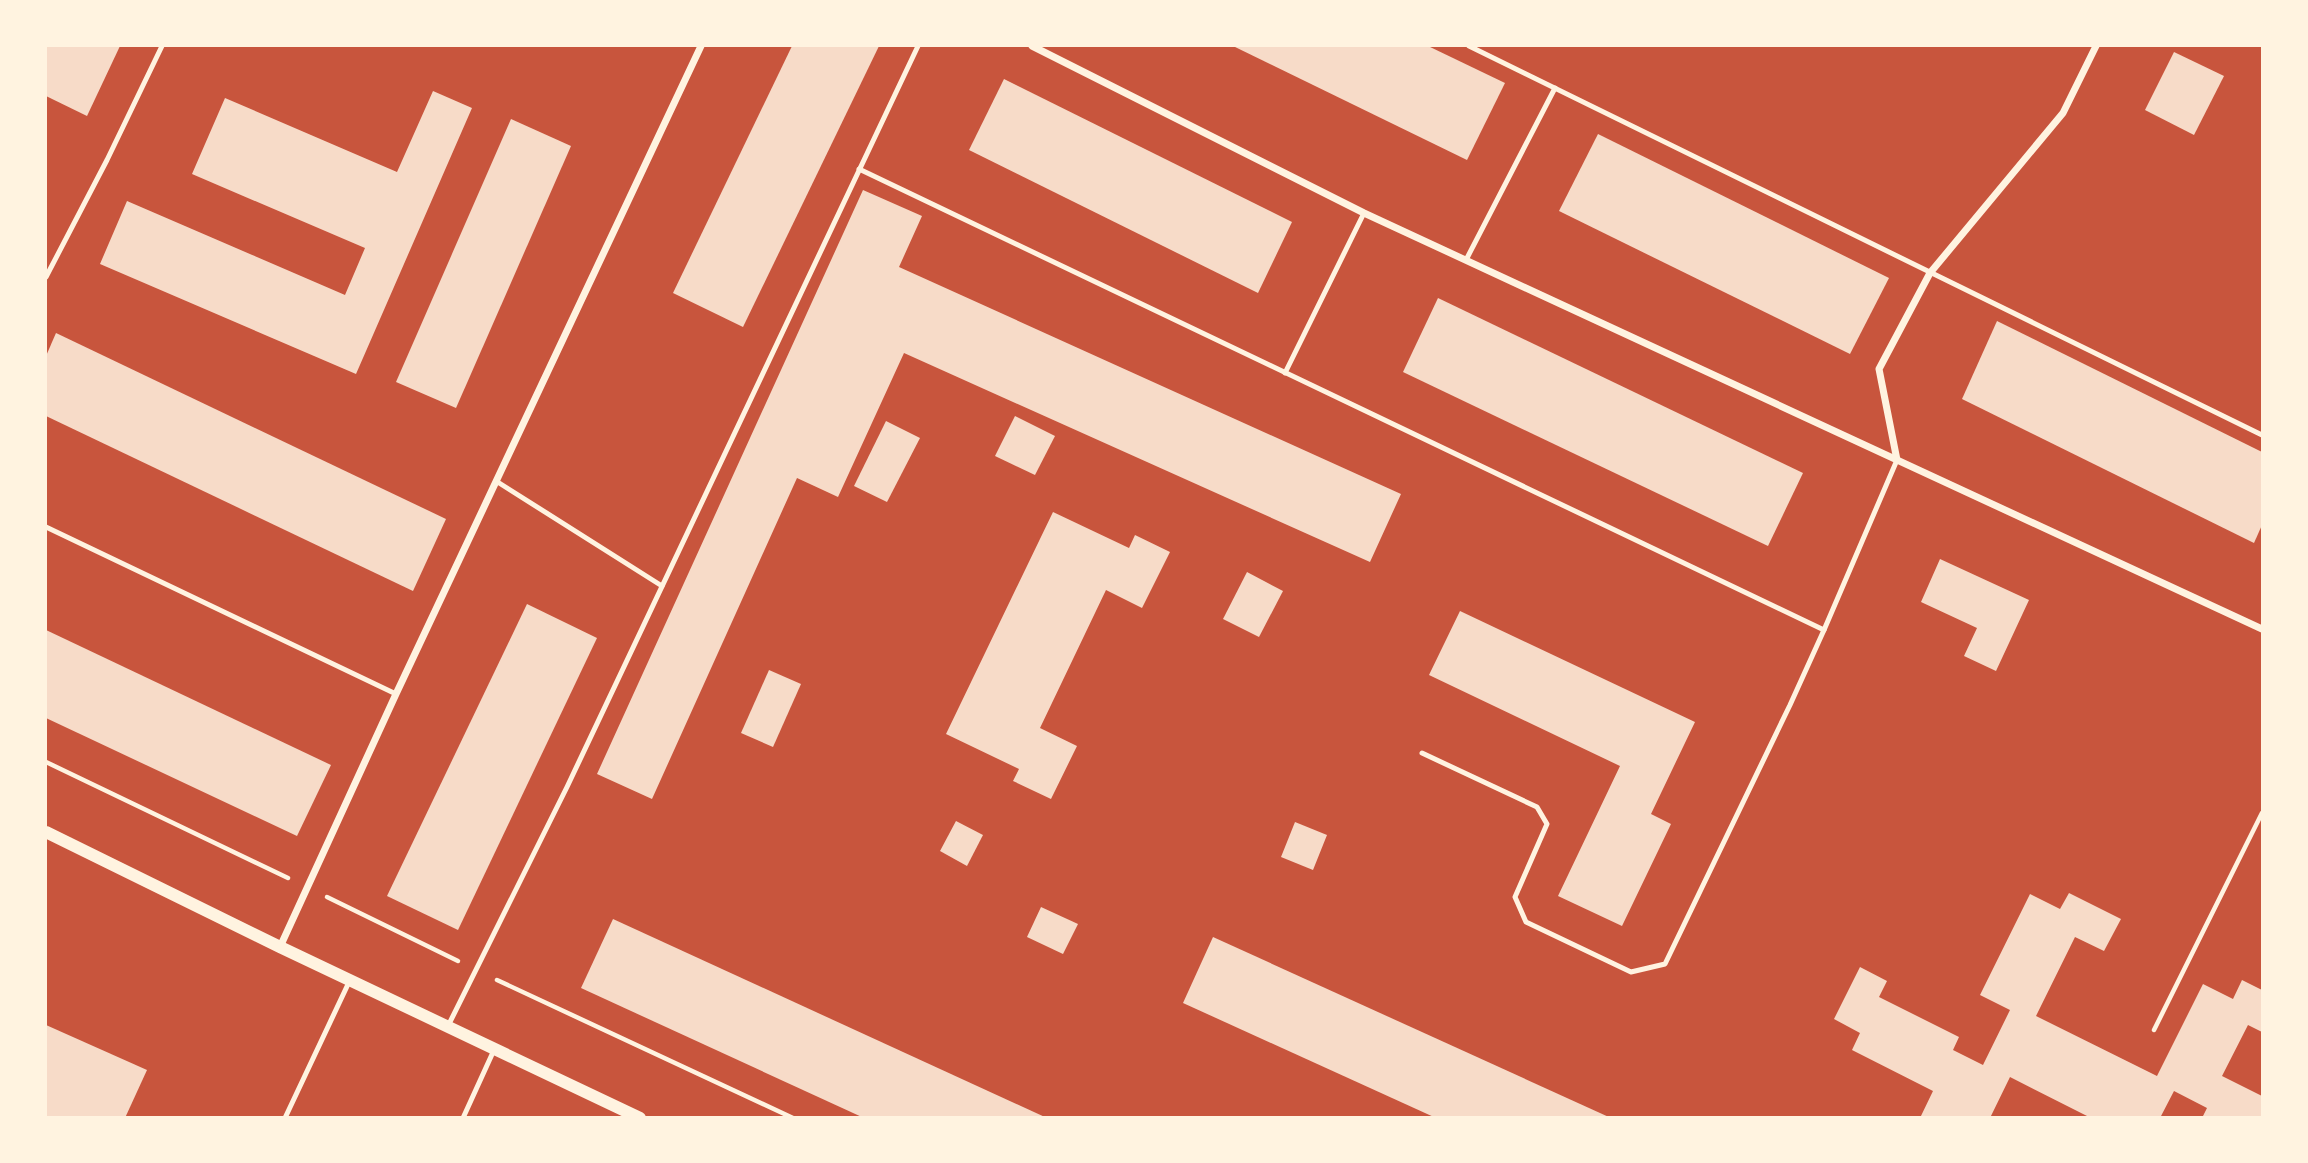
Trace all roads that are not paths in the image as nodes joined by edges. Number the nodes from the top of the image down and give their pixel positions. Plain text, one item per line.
1 (162, 46) edge
2 (701, 46) edge
3 (918, 46) edge
4 (1032, 46) edge
5 (1469, 46) edge
6 (2096, 46) edge
7 (1555, 88) junction
8 (859, 169) junction
9 (1364, 213) junction
10 (1466, 260) junction
11 (1930, 273) junction
12 (46, 277) edge
13 (1285, 373) junction
14 (2263, 435) edge
15 (1897, 460) junction
16 (496, 481) junction
17 (46, 527) edge
18 (662, 586) junction
19 (2263, 629) edge
20 (1824, 630) junction
21 (396, 694) junction
22 (1422, 753) dead end
23 (46, 832) edge
24 (280, 947) junction
25 (349, 980) junction
26 (448, 1026) junction
27 (495, 1048) junction
28 (285, 1118) edge
29 (463, 1118) edge
30 (640, 1118) edge

1 - 12 lane
2 - 16 street
3 - 8 lane
4 - 9 street
5 - 7 lane
6 - 11 street
7 - 10 lane
7 - 11 lane
8 - 13 lane
8 - 18 lane
9 - 10 street
9 - 13 lane
10 - 15 street
11 - 14 lane
11 - 15 street
13 - 20 lane
15 - 19 street
15 - 20 lane
16 - 18 lane
16 - 21 street
17 - 21 lane
18 - 26 lane
20 - 22 lane
21 - 24 street
23 - 24 street
24 - 25 street
25 - 26 street
25 - 28 lane
26 - 27 street
27 - 29 lane
27 - 30 street

